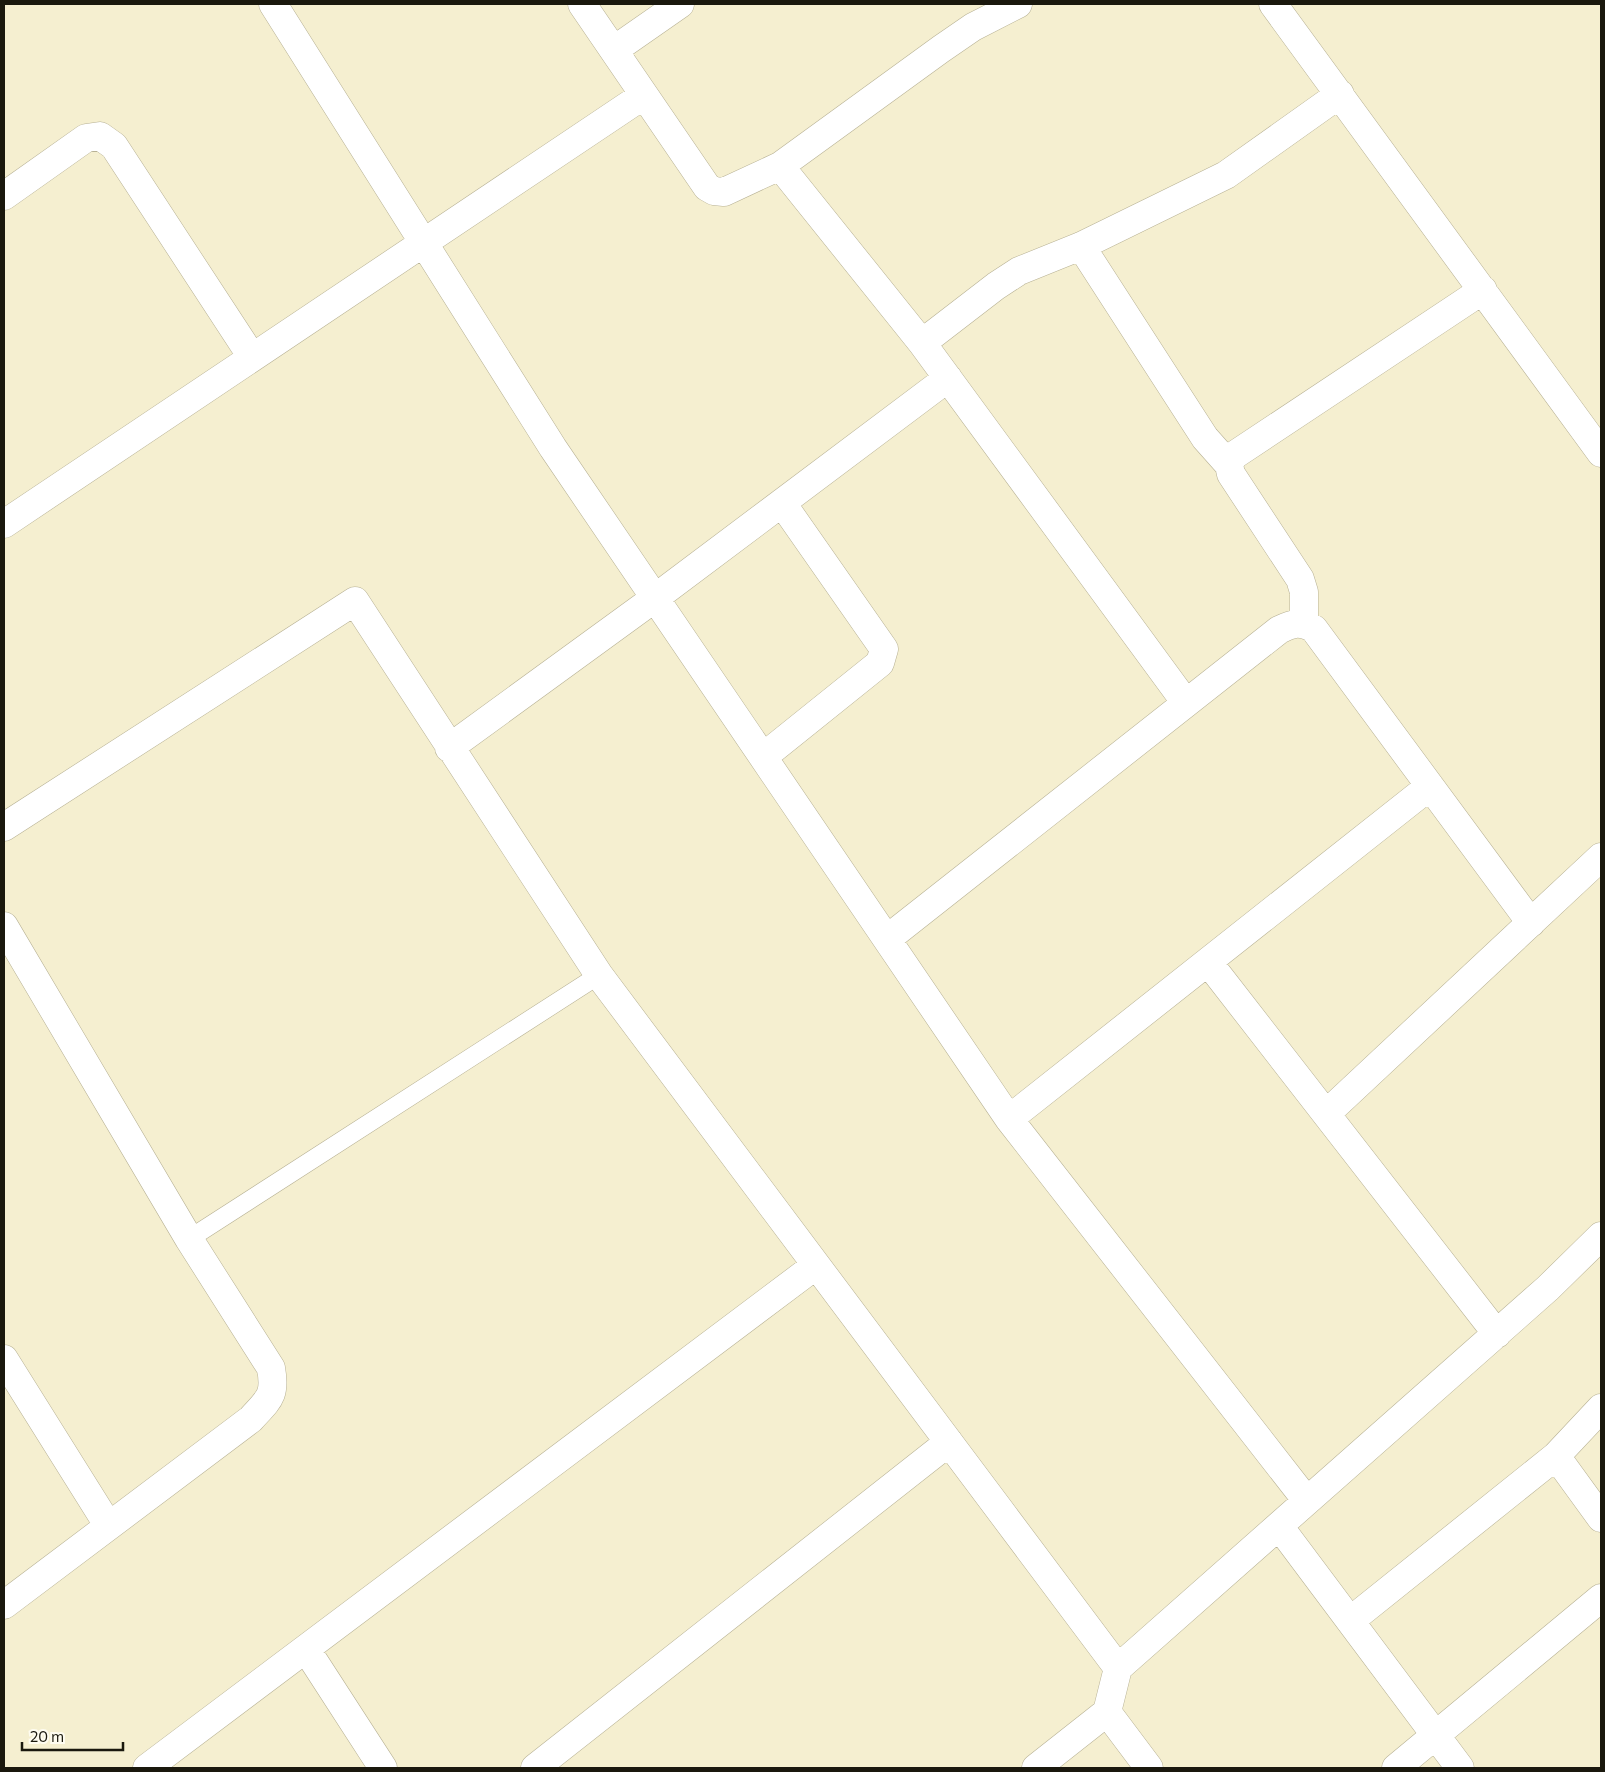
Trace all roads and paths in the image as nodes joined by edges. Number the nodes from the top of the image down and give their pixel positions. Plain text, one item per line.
1 (273, 4) edge
2 (582, 4) edge
3 (680, 4) edge
4 (1018, 4) edge
5 (1273, 4) edge
6 (614, 50) junction
7 (1340, 94) junction
8 (644, 95) junction
9 (780, 166) junction
10 (4, 196) edge
11 (424, 243) junction
12 (1081, 246) junction
13 (1483, 290) junction
14 (922, 343) junction
15 (252, 357) junction
16 (948, 378) junction
17 (1601, 453) edge
18 (1229, 465) junction
19 (782, 503) junction
20 (4, 524) edge
21 (655, 598) junction
22 (1304, 623) junction
23 (1186, 703) junction
24 (449, 748) junction
25 (763, 758) junction
26 (1430, 786) junction
27 (4, 827) edge
28 (1601, 858) edge
29 (1531, 923) junction
30 (6, 936) edge
31 (887, 939) junction
32 (1208, 962) junction
33 (599, 975) junction
34 (1326, 1114) junction
35 (1009, 1119) junction
36 (1601, 1236) edge
37 (189, 1239) junction
38 (816, 1266) junction
39 (1497, 1334) junction
40 (4, 1361) edge
41 (1601, 1408) edge
42 (949, 1442) junction
43 (1556, 1456) junction
44 (1307, 1501) junction
45 (1601, 1518) edge
46 (108, 1525) junction
47 (1278, 1526) junction
48 (1601, 1598) edge
49 (4, 1605) edge
50 (1350, 1621) junction
51 (306, 1649) junction
52 (1118, 1668) junction
53 (1107, 1712) junction
54 (1435, 1736) junction
55 (147, 1768) edge
56 (383, 1768) edge
57 (535, 1768) edge
58 (1036, 1768) edge
59 (1149, 1768) edge
60 (1396, 1768) edge
61 (1460, 1768) edge

1 - 11 street
2 - 6 street
3 - 6 street
4 - 9 street
5 - 7 street
6 - 8 street
7 - 12 street
7 - 13 street
8 - 9 street
8 - 11 street
9 - 14 street
10 - 15 street
11 - 15 street
11 - 21 street
12 - 14 street
12 - 18 street
13 - 17 street
13 - 18 street
14 - 16 street
15 - 20 street
16 - 19 street
16 - 23 street
18 - 22 street
19 - 21 street
19 - 25 street
21 - 24 street
21 - 25 street
22 - 23 street
22 - 26 street
23 - 31 street
24 - 27 street
24 - 33 street
25 - 31 street
26 - 29 street
26 - 32 street
28 - 29 street
29 - 34 street
30 - 37 street
31 - 35 street
32 - 34 street
32 - 35 street
33 - 37 lane
33 - 38 street
34 - 39 street
35 - 44 street
36 - 39 street
37 - 46 street
38 - 42 street
38 - 51 street
39 - 44 street
40 - 46 street
41 - 43 street
42 - 52 street
42 - 57 street
43 - 45 street
43 - 50 street
44 - 47 street
46 - 49 street
47 - 50 street
47 - 52 street
48 - 54 street
50 - 54 street
51 - 55 street
51 - 56 street
52 - 53 street
53 - 58 street
53 - 59 street
54 - 60 street
54 - 61 street

